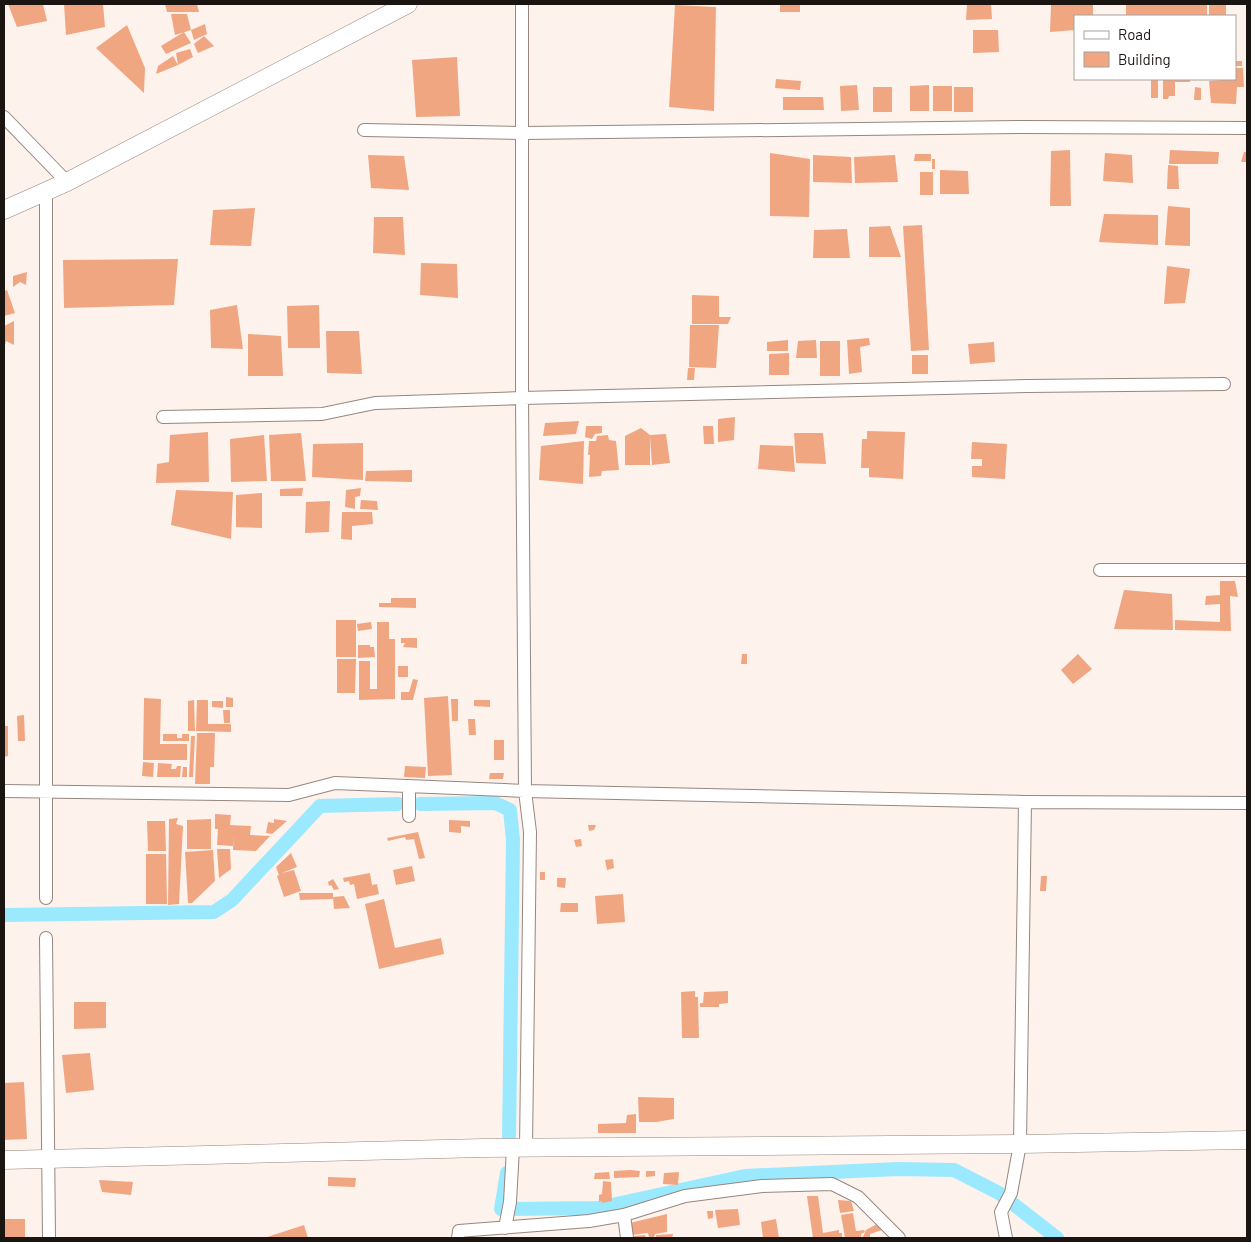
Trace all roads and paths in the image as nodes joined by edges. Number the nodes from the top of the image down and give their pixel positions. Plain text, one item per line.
1 (408, 4) edge
2 (522, 4) edge
3 (4, 118) edge
4 (1247, 128) edge
5 (364, 130) dead end
6 (523, 133) junction
7 (67, 182) junction
8 (46, 192) junction
9 (4, 210) edge
10 (1224, 384) dead end
11 (522, 398) junction
12 (164, 417) dead end
13 (1100, 570) dead end
14 (1247, 570) edge
15 (409, 787) junction
16 (4, 791) edge
17 (45, 791) junction
18 (525, 791) junction
19 (1024, 802) junction
20 (1247, 803) edge
21 (409, 816) dead end
22 (46, 898) dead end
23 (46, 938) dead end
24 (1247, 1140) edge
25 (1020, 1144) junction
26 (519, 1148) junction
27 (48, 1159) junction
28 (4, 1160) edge
29 (624, 1215) junction
30 (506, 1223) junction
31 (49, 1238) edge
32 (458, 1238) edge
33 (627, 1238) edge
34 (899, 1238) edge
35 (1006, 1238) edge

1 - 7 street
2 - 6 street
3 - 7 street
4 - 6 street
5 - 6 street
6 - 11 street
7 - 8 street
8 - 9 street
8 - 17 street
10 - 11 street
11 - 12 street
11 - 18 street
13 - 14 street
15 - 17 street
15 - 18 street
15 - 21 street
16 - 17 street
17 - 22 street
18 - 19 street
18 - 26 street
19 - 20 street
19 - 25 street
23 - 27 street
24 - 25 street
25 - 26 street
25 - 35 street
26 - 27 street
26 - 30 street
27 - 28 street
27 - 31 street
29 - 30 street
29 - 33 street
29 - 34 street
30 - 32 street

